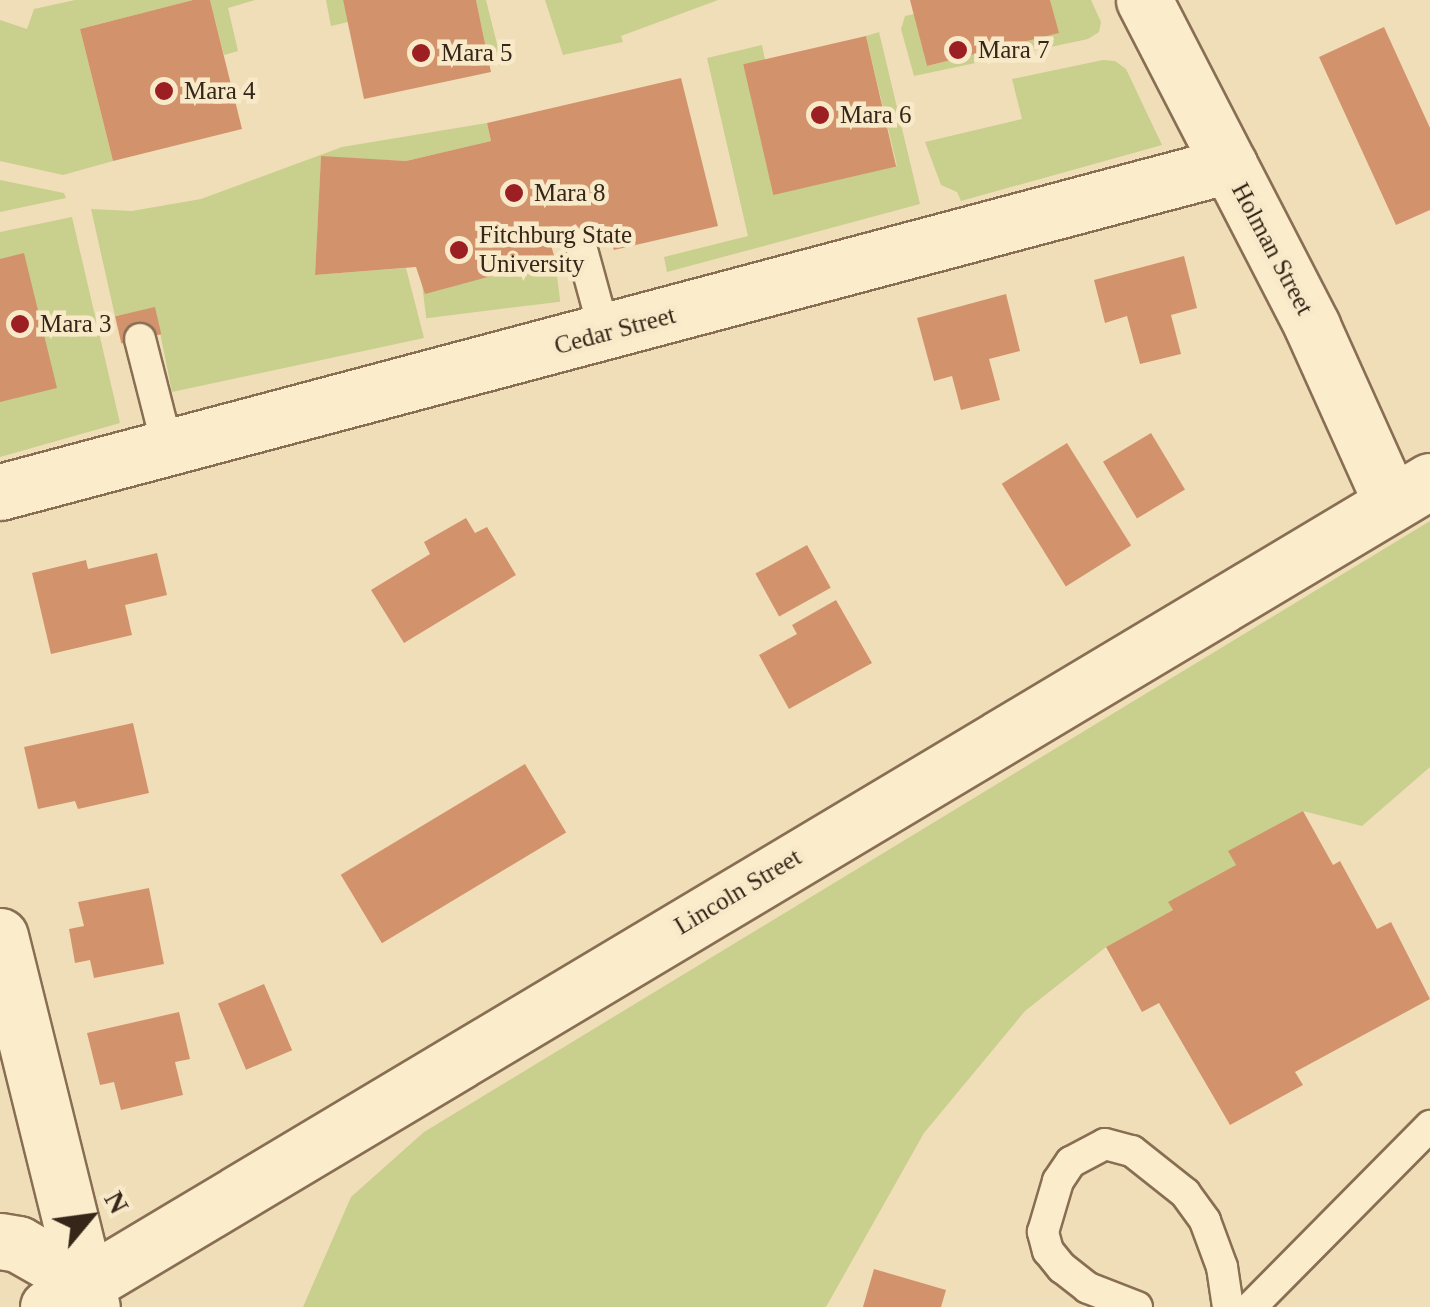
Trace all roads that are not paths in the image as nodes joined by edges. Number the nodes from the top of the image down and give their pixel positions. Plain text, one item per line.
1 (1144, 0) edge
2 (1229, 165) junction
3 (581, 246) dead end
4 (606, 334) junction
5 (140, 339) dead end
6 (168, 449) junction
7 (1410, 491) edge
8 (0, 492) edge
9 (0, 936) edge
10 (1430, 1126) edge
11 (0, 1242) edge
12 (75, 1299) edge
13 (1137, 1307) edge
14 (1228, 1307) edge
15 (1250, 1307) edge

1 - 2 street, Holman Street
2 - 4 street, Cedar Street
2 - 7 street, Holman Street
3 - 4 lane
4 - 6 street, Cedar Street
5 - 6 lane
6 - 8 street, Cedar Street
7 - 12 street, Lincoln Street
9 - 12 street
10 - 15 lane
11 - 12 street
13 - 14 lane

